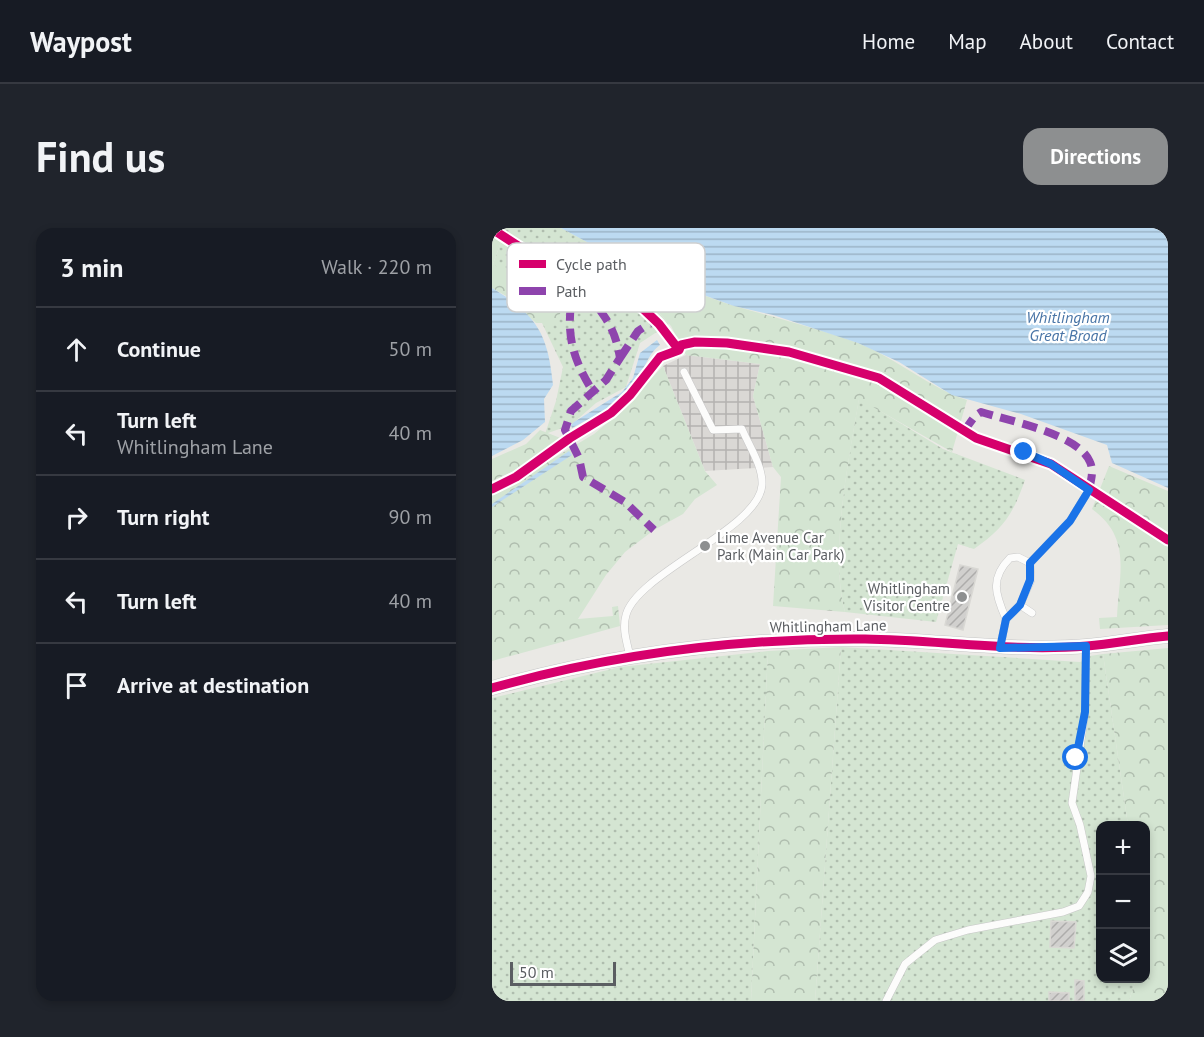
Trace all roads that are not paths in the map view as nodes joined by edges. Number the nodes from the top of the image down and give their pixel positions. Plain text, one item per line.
1 (684, 372) dead end
2 (492, 489) edge
3 (1089, 490) junction
4 (1168, 540) edge
5 (1030, 563) junction
6 (1020, 605) junction
7 (1032, 613) dead end
8 (1006, 619) junction
9 (1168, 636) edge
10 (1086, 646) junction
11 (1000, 648) junction
12 (630, 656) junction
13 (492, 688) edge
14 (886, 1001) edge

1 - 12 lane
2 - 3 lane
3 - 4 lane
3 - 5 lane
5 - 6 lane
5 - 8 lane
6 - 7 lane
6 - 8 lane
8 - 11 lane
9 - 10 street, Whitlingham Lane
10 - 11 street, Whitlingham Lane
10 - 14 lane
11 - 12 street, Whitlingham Lane
12 - 13 street, Whitlingham Lane

